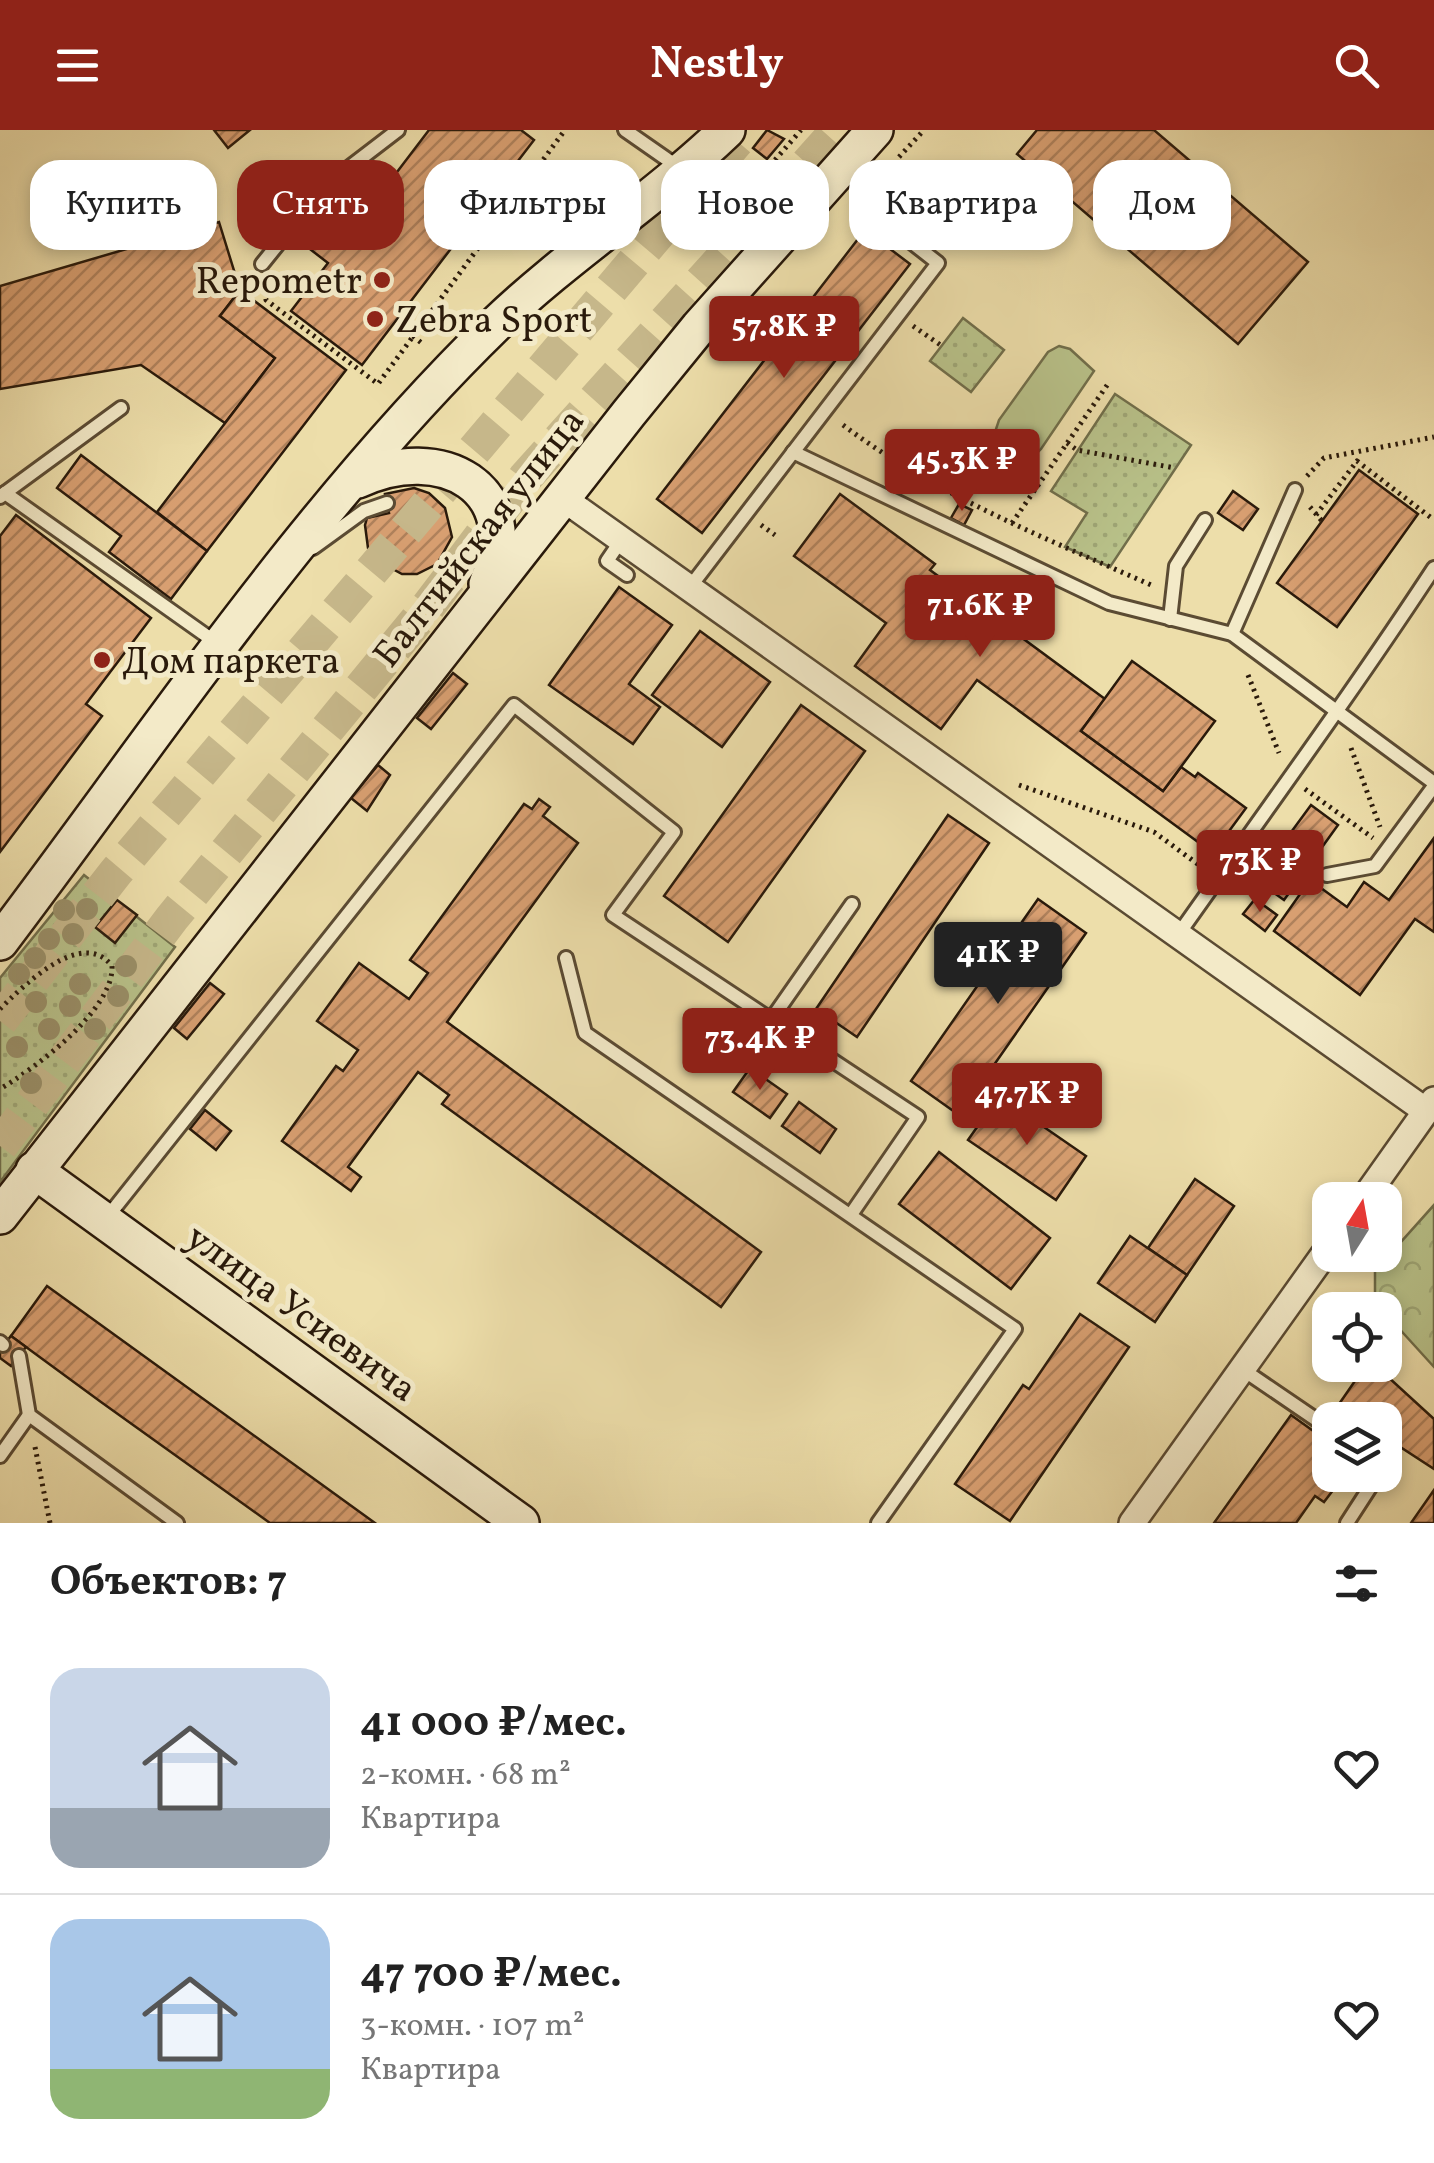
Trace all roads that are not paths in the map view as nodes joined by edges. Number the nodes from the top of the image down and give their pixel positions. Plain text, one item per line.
1 (398, 130) edge
2 (625, 130) edge
3 (727, 130) edge
4 (875, 130) edge
5 (668, 160) edge
6 (696, 160) edge
7 (661, 190) edge
8 (921, 250) edge
9 (262, 264) road end
10 (121, 408) dead end
11 (793, 452) junction
12 (348, 484) junction
13 (1295, 490) dead end
14 (2, 495) edge
15 (564, 499) junction
16 (387, 502) dead end
17 (1205, 520) dead end
18 (622, 538) junction
19 (1434, 568) edge
20 (278, 574) junction
21 (628, 575) dead end
22 (690, 588) junction
23 (478, 604) junction
24 (1170, 619) junction
25 (1232, 634) junction
26 (223, 648) junction
27 (1339, 714) junction
28 (1434, 784) edge
29 (1327, 875) dead end
30 (852, 904) dead end
31 (1178, 935) junction
32 (0, 942) edge
33 (566, 958) dead end
34 (771, 1020) junction
35 (1430, 1106) edge
36 (34, 1170) junction
37 (1376, 1182) edge
38 (852, 1214) junction
39 (0, 1216) edge
40 (104, 1221) junction
41 (1312, 1271) edge
42 (19, 1356) dead end
43 (1242, 1369) junction
44 (29, 1415) junction
45 (1312, 1417) edge
46 (0, 1456) edge
47 (1367, 1492) edge
48 (177, 1523) edge
49 (521, 1523) edge
50 (878, 1523) edge
51 (1132, 1523) edge
52 (1347, 1523) edge

1 - 9 lane
2 - 5 lane
3 - 6 street
4 - 15 street, Балтийская улица
7 - 12 street
8 - 11 lane
10 - 14 lane
11 - 22 lane
11 - 24 lane
12 - 20 street
12 - 23 street
13 - 25 lane
14 - 26 lane
15 - 18 street
15 - 23 street, Балтийская улица
16 - 20 lane
17 - 24 lane
18 - 21 lane
18 - 22 street
19 - 27 lane
20 - 26 street
22 - 31 street
23 - 36 street, Балтийская улица
24 - 25 lane
25 - 27 lane
26 - 32 street
27 - 28 lane
27 - 31 lane
28 - 29 lane
30 - 34 lane
31 - 35 street
33 - 38 lane
34 - 38 lane
34 - 40 lane
35 - 37 street
36 - 39 street, Балтийская улица
36 - 40 street, улица Усиевича
38 - 50 lane
40 - 49 street, улица Усиевича
41 - 43 street
42 - 44 lane
43 - 45 lane
43 - 51 street
44 - 46 lane
44 - 48 lane
47 - 52 lane

